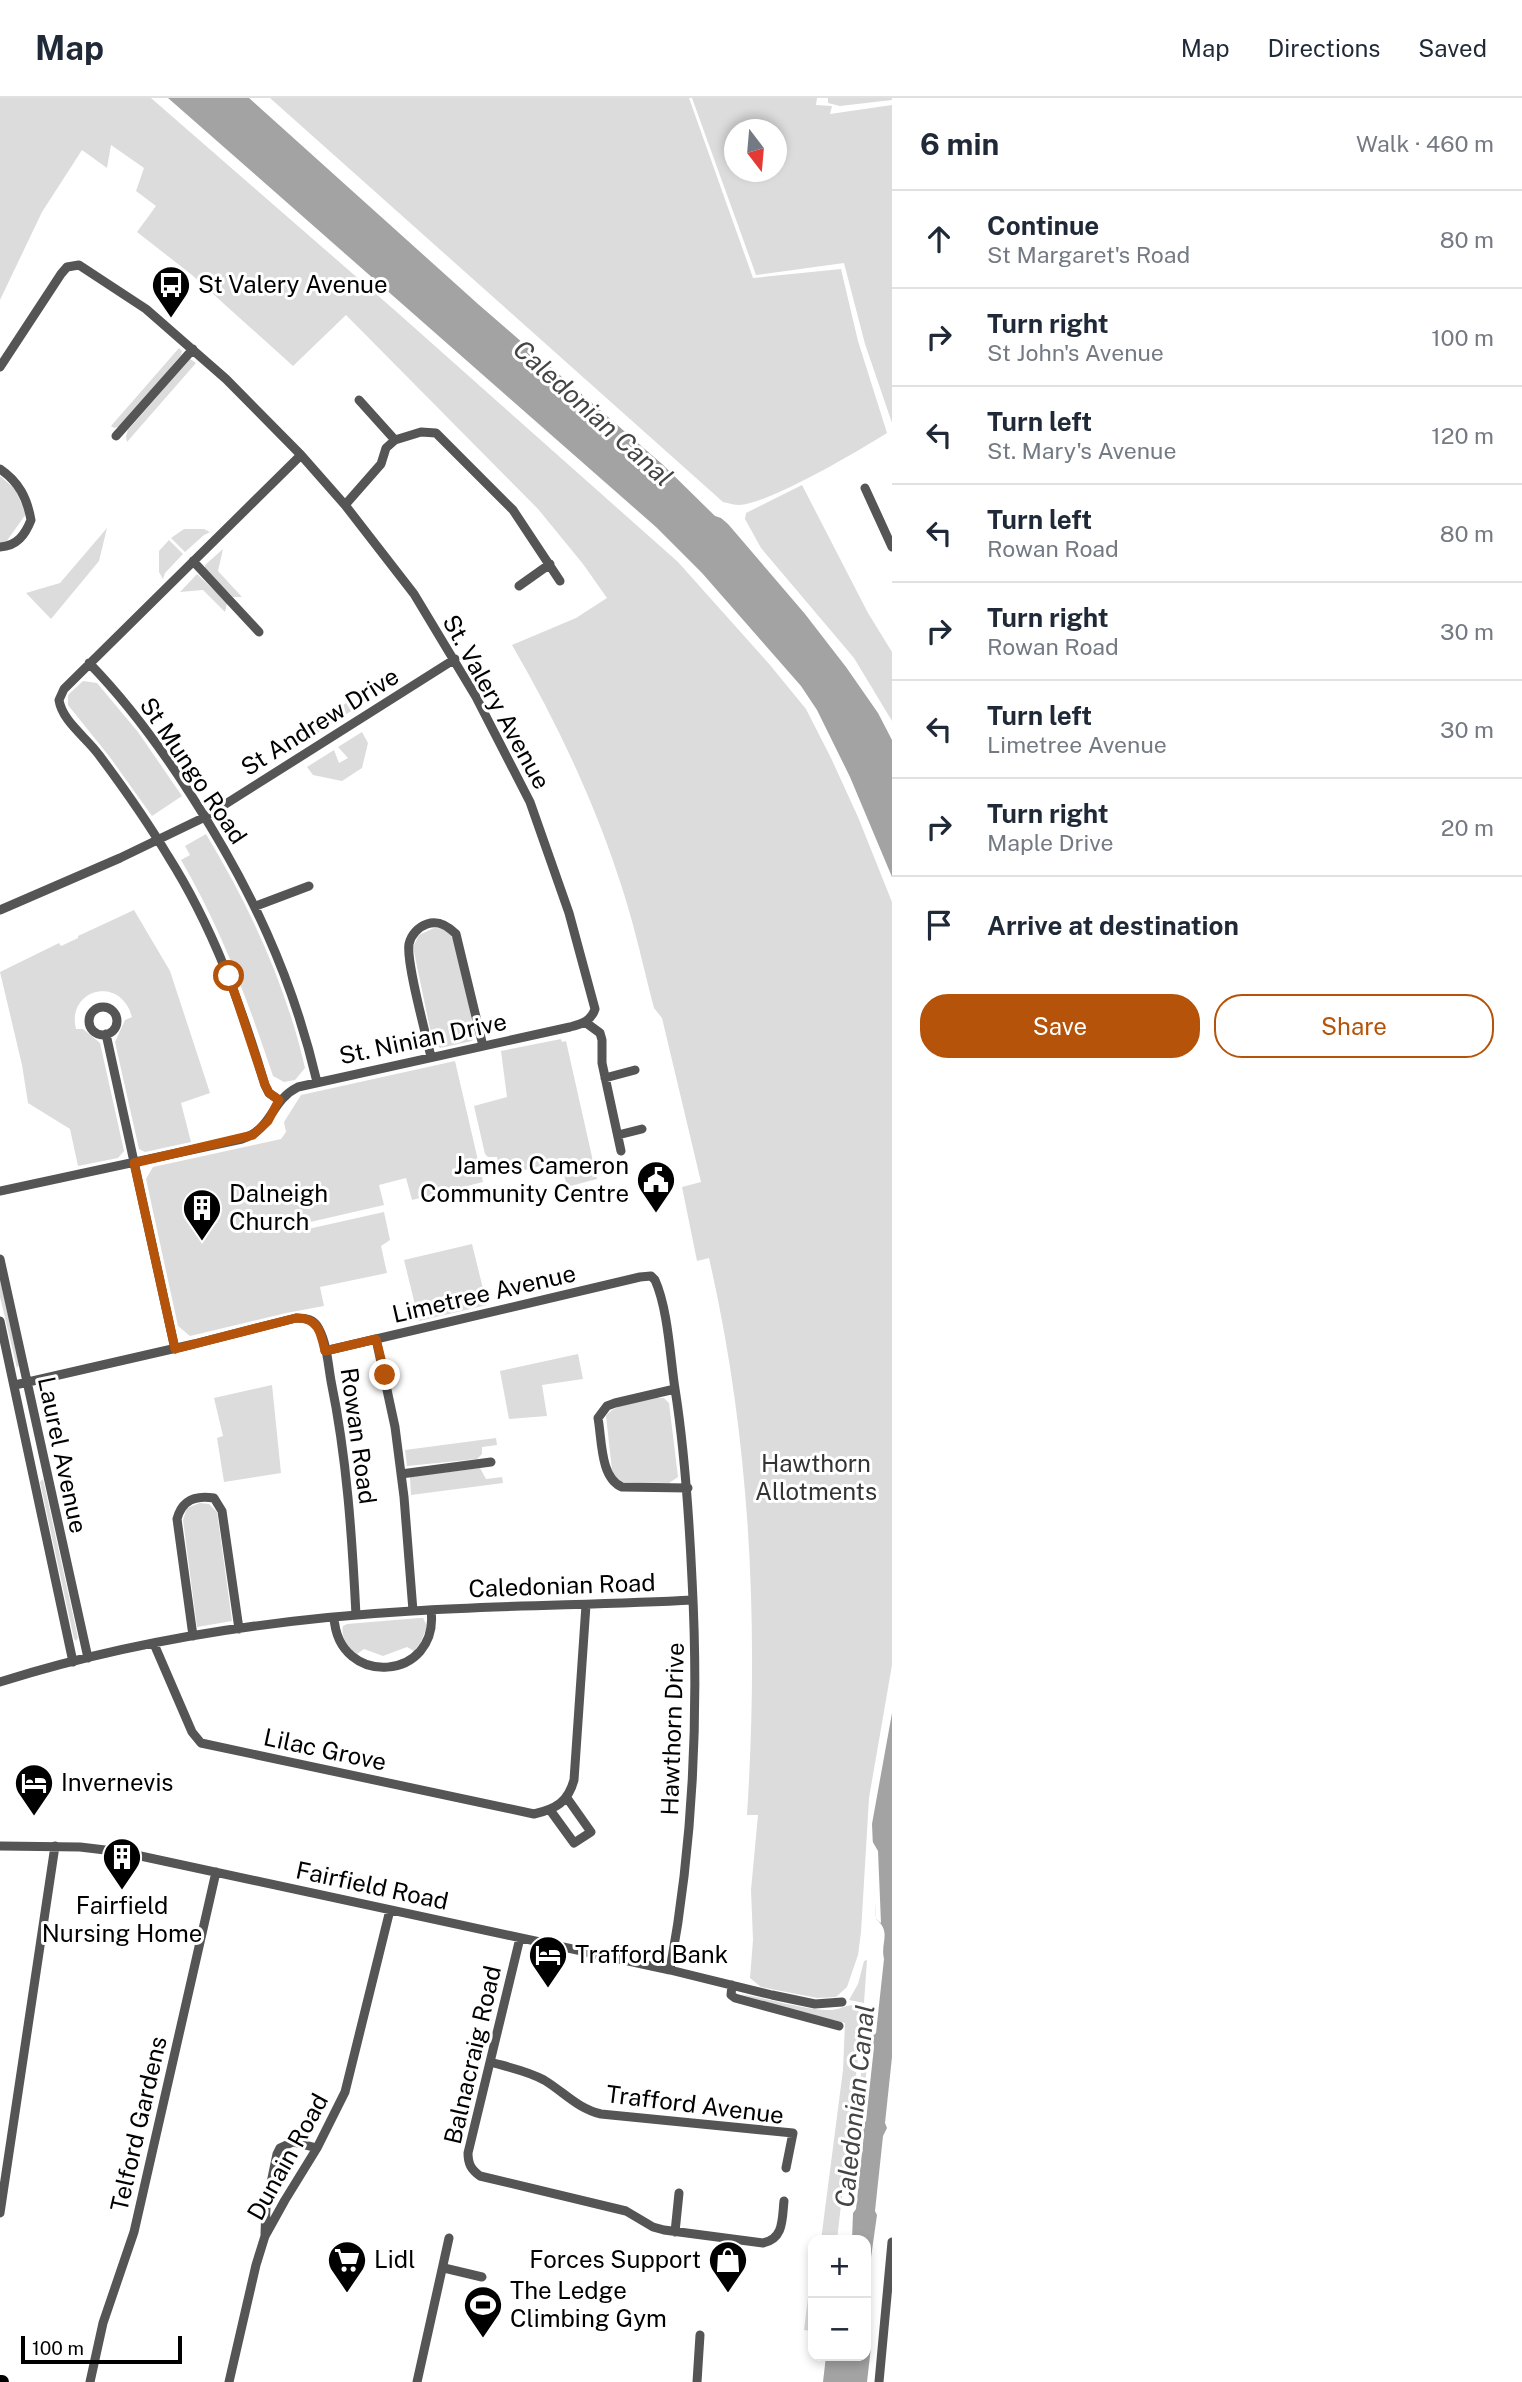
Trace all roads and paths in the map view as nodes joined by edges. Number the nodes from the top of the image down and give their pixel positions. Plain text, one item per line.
1 (193, 349) junction
2 (0, 367) edge
3 (359, 400) dead end
4 (116, 436) dead end
5 (395, 440) junction
6 (301, 455) junction
7 (0, 469) edge
8 (865, 488) dead end
9 (345, 505) junction
10 (0, 547) edge
11 (892, 547) edge
12 (193, 561) junction
13 (550, 564) junction
14 (560, 581) dead end
15 (519, 586) dead end
16 (259, 632) dead end
17 (455, 659) junction
18 (89, 663) junction
19 (205, 817) junction
20 (158, 840) junction
21 (309, 886) dead end
22 (256, 906) junction
23 (0, 910) edge
24 (588, 1020) junction
25 (106, 1034) dead end
26 (483, 1046) junction
27 (431, 1057) junction
28 (635, 1070) dead end
29 (605, 1077) junction
30 (317, 1082) junction
31 (279, 1100) junction
32 (642, 1129) dead end
33 (618, 1135) junction
34 (621, 1151) dead end
35 (134, 1163) junction
36 (0, 1191) edge
37 (0, 1259) edge
38 (651, 1276) joint
39 (0, 1321) edge
40 (376, 1339) junction
41 (175, 1349) junction
42 (325, 1351) junction
43 (27, 1383) junction
44 (15, 1385) junction
45 (675, 1389) junction
46 (491, 1462) dead end
47 (401, 1474) junction
48 (688, 1488) junction
49 (693, 1600) junction
50 (586, 1605) junction
51 (432, 1610) junction
52 (413, 1611) junction
53 (356, 1615) junction
54 (334, 1617) junction
55 (239, 1629) junction
56 (193, 1636) junction
57 (153, 1644) junction
58 (88, 1658) junction
59 (74, 1661) junction
60 (0, 1682) edge
61 (568, 1798) junction
62 (550, 1810) junction
63 (0, 1846) edge
64 (55, 1846) junction
65 (216, 1872) junction
66 (390, 1910) junction
67 (520, 1938) junction
68 (670, 1970) junction
69 (732, 1985) junction
70 (842, 2002) dead end
71 (839, 2026) dead end
72 (490, 2062) junction
73 (317, 2148) junction
74 (786, 2168) dead end
75 (679, 2193) dead end
76 (784, 2201) dead end
77 (0, 2213) edge
78 (675, 2232) junction
79 (265, 2236) junction
80 (449, 2238) dead end
81 (892, 2242) edge
82 (443, 2269) junction
83 (482, 2277) dead end
84 (890, 2287) edge
85 (701, 2334) dead end
86 (90, 2382) edge
87 (229, 2382) edge
88 (418, 2382) edge
89 (697, 2382) edge
90 (879, 2382) edge

1 - 2 street, St. Valery Avenue
1 - 4 street
1 - 6 street, St. Valery Avenue
3 - 5 street
5 - 9 street
5 - 13 street
6 - 9 street, St. Valery Avenue
6 - 12 street
7 - 10 street
8 - 11 street
9 - 17 street, St. Valery Avenue
12 - 16 street
12 - 18 street
13 - 14 street
13 - 15 street
17 - 19 street, St Andrew Drive
17 - 24 street, St. Valery Avenue
18 - 19 street, St Mungo Road
18 - 20 street
19 - 20 street, St Andrew Drive
19 - 22 street, St Mungo Road
20 - 23 street, St Andrew Drive
20 - 31 street
21 - 22 street
22 - 30 street, St Mungo Road
24 - 26 street, St. Ninian Drive
24 - 29 street
25 - 35 street
26 - 27 street, St. Ninian Drive
26 - 27 street
27 - 30 street, St. Ninian Drive
28 - 29 street
29 - 33 street
30 - 31 street, St. Ninian Drive
31 - 35 street
32 - 33 street
33 - 34 street
35 - 36 street
35 - 41 street
37 - 43 street, Laurel Avenue
38 - 40 street, Limetree Avenue
38 - 45 street, Hawthorn Drive
39 - 44 street, Laurel Avenue
40 - 42 street, Limetree Avenue
40 - 47 street
41 - 42 street, Rowan Road
41 - 43 street, Rowan Road
42 - 53 street, Rowan Road
43 - 44 street, Rowan Road
43 - 58 street, Laurel Avenue
44 - 59 street, Laurel Avenue
45 - 48 street, Hawthorn Drive
45 - 48 street
46 - 47 street
47 - 52 street
48 - 49 street, Hawthorn Drive
49 - 50 street, Caledonian Road
49 - 68 street, Hawthorn Drive
50 - 51 street, Caledonian Road
50 - 61 street
51 - 52 street, Caledonian Road
51 - 54 street
52 - 53 street, Caledonian Road
53 - 54 street, Caledonian Road
54 - 55 street, Caledonian Road
55 - 56 street, Caledonian Road
55 - 56 street
56 - 57 street, Caledonian Road
57 - 58 street, Caledonian Road
57 - 62 street, Lilac Grove
58 - 59 street, Caledonian Road
59 - 60 street, Caledonian Road
61 - 62 street
61 - 62 street
63 - 64 street, Fairfield Road
64 - 65 street, Fairfield Road
64 - 77 street
65 - 66 street, Fairfield Road
65 - 86 street, Telford Gardens
66 - 67 street, Fairfield Road
66 - 73 street, Dunain Road
67 - 68 street, Fairfield Road
67 - 72 street, Balnacraig Road
68 - 69 street, Fairfield Road
69 - 70 street, Fairfield Road
69 - 71 street, Fairfield Road
72 - 74 street, Trafford Avenue
72 - 78 street, Balnacraig Road
73 - 79 street, Dunain Road
73 - 79 street
75 - 78 street
76 - 78 street
79 - 87 street, Dunain Road
80 - 82 street
81 - 84 street
82 - 83 street
82 - 88 street
84 - 90 street
85 - 89 street

